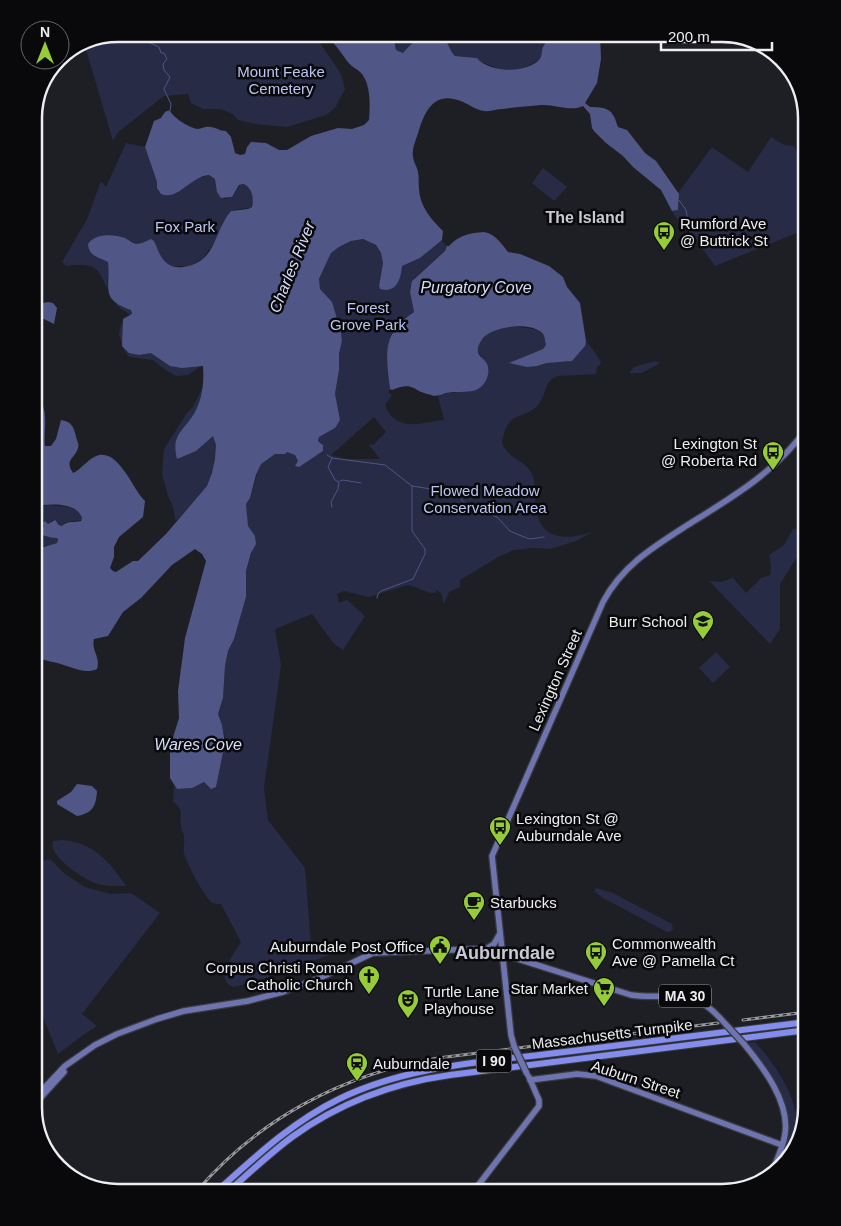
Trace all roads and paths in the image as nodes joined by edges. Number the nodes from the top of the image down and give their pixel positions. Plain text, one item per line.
1 (798, 439) edge
2 (500, 930) junction
3 (481, 949) junction
4 (502, 954) junction
5 (798, 1023) edge
6 (798, 1031) edge
7 (80, 1056) junction
8 (528, 1077) junction
9 (42, 1091) edge
10 (42, 1096) edge
11 (782, 1144) junction
12 (776, 1161) edge
13 (226, 1183) edge
14 (238, 1183) edge
15 (479, 1184) edge

1 - 2 main road, Lexington Street
2 - 3 main road
2 - 4 main road, Lexington Street
3 - 4 main road, MA 30
3 - 7 main road, MA 30
4 - 8 main road, Lexington Street, bridge
4 - 11 main road, MA 30, bridge
5 - 13 highway, Massachusetts Turnpike / I 90
6 - 14 highway, Massachusetts Turnpike / I 90
7 - 9 main road, MA 30
7 - 10 main road, MA 30
8 - 11 main road, Auburn Street
8 - 15 main road
11 - 12 main road, MA 30

